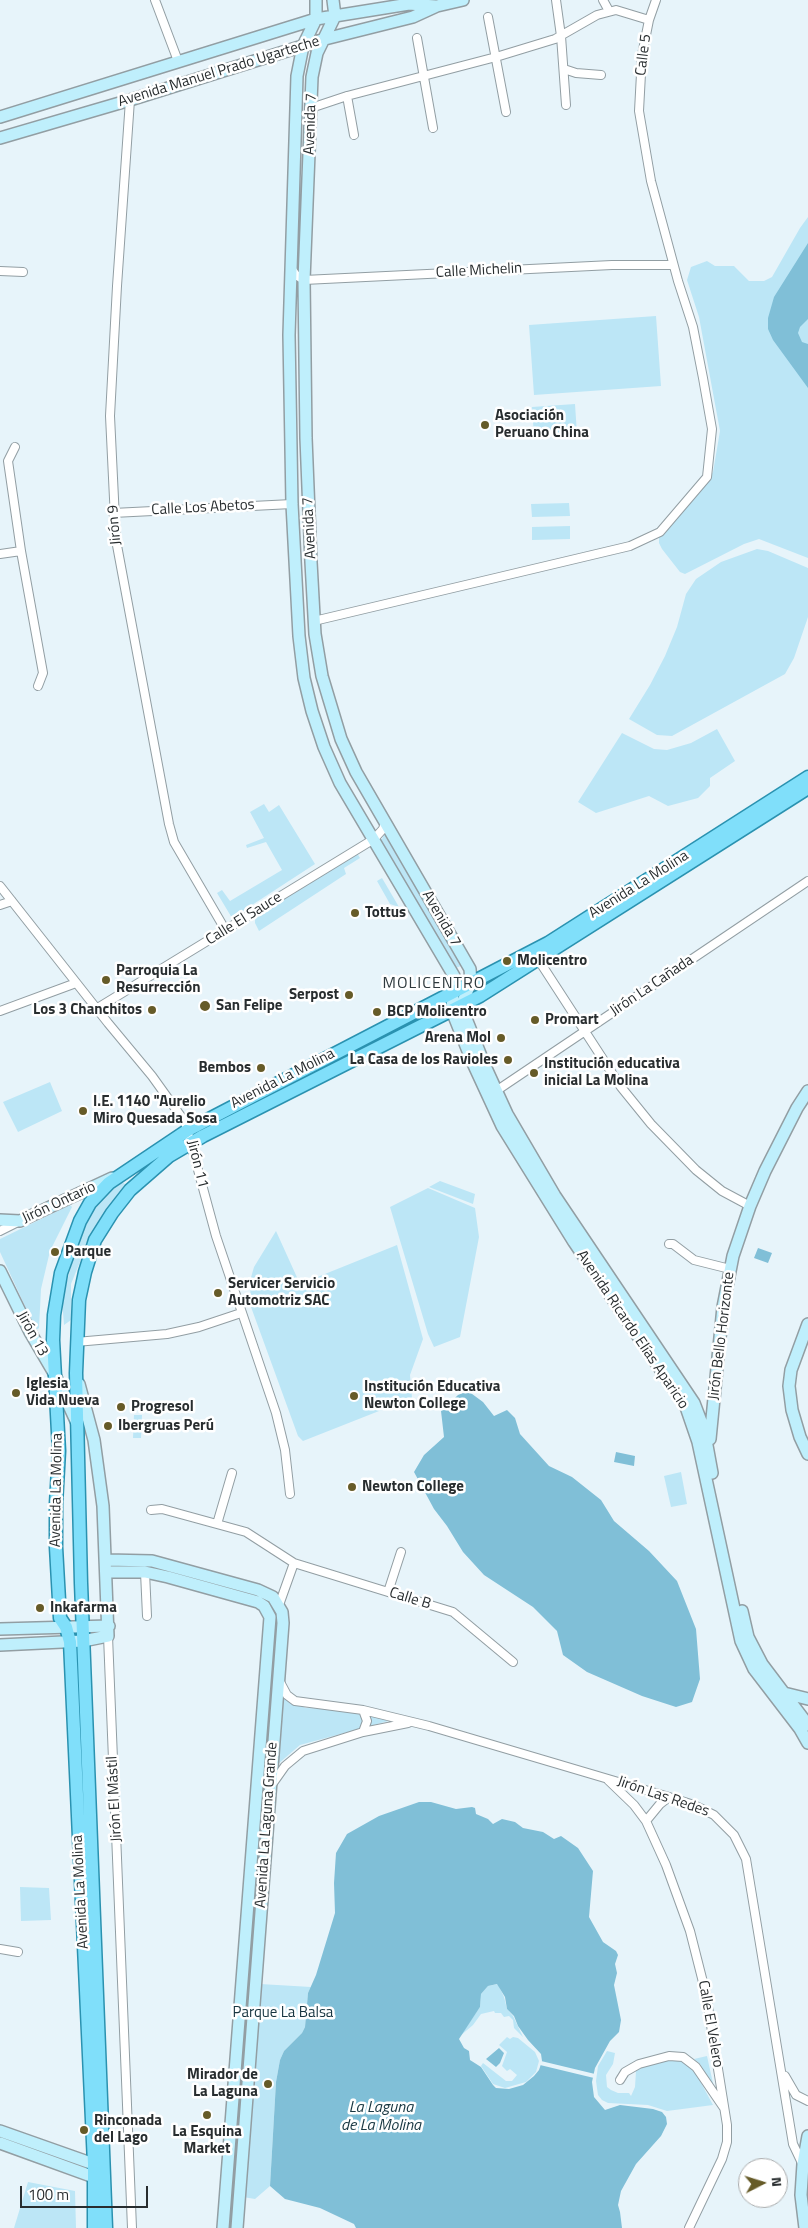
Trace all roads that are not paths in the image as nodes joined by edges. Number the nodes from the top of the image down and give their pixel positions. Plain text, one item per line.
1 (155, 0) edge
2 (316, 0) edge
3 (333, 0) edge
4 (463, 0) edge
5 (556, 0) edge
6 (604, 0) edge
7 (656, 0) edge
8 (437, 6) junction
9 (609, 11) junction
10 (335, 16) junction
11 (488, 16) dead end
12 (316, 19) junction
13 (649, 20) junction
14 (561, 36) junction
15 (417, 38) dead end
16 (325, 39) junction
17 (303, 46) junction
18 (496, 58) junction
19 (178, 61) junction
20 (564, 69) junction
21 (601, 75) dead end
22 (424, 76) junction
23 (347, 96) junction
24 (130, 100) junction
25 (566, 105) dead end
26 (311, 108) junction
27 (506, 112) dead end
28 (0, 117) edge
29 (433, 128) dead end
30 (354, 135) dead end
31 (0, 138) edge
32 (673, 265) junction
33 (291, 266) junction
34 (0, 271) edge
35 (23, 272) dead end
36 (304, 280) junction
37 (304, 334) junction
38 (289, 335) junction
39 (15, 447) dead end
40 (292, 504) junction
41 (114, 513) junction
42 (20, 551) junction
43 (0, 554) edge
44 (312, 593) junction
45 (297, 594) junction
46 (314, 621) junction
47 (38, 686) dead end
48 (808, 777) edge
49 (808, 788) edge
50 (385, 822) junction
51 (374, 839) junction
52 (808, 881) edge
53 (0, 886) edge
54 (12, 901) junction
55 (0, 904) edge
56 (226, 931) junction
57 (535, 955) junction
58 (472, 982) junction
59 (76, 983) junction
60 (455, 992) junction
61 (456, 1008) junction
62 (96, 1009) junction
63 (0, 1011) edge
64 (584, 1031) junction
65 (496, 1092) junction
66 (808, 1092) edge
67 (189, 1136) junction
68 (118, 1175) junction
69 (750, 1206) junction
70 (0, 1220) edge
71 (20, 1221) junction
72 (0, 1231) edge
73 (669, 1244) dead end
74 (730, 1269) junction
75 (0, 1271) edge
76 (241, 1314) junction
77 (808, 1324) edge
78 (76, 1342) junction
79 (54, 1373) junction
80 (76, 1373) junction
81 (713, 1402) junction
82 (694, 1403) junction
83 (77, 1424) junction
84 (808, 1454) edge
85 (709, 1456) junction
86 (232, 1473) dead end
87 (705, 1477) junction
88 (290, 1494) dead end
89 (151, 1510) dead end
90 (217, 1524) junction
91 (401, 1552) dead end
92 (294, 1563) junction
93 (107, 1566) junction
94 (149, 1569) junction
95 (388, 1592) junction
96 (279, 1605) junction
97 (146, 1616) dead end
98 (83, 1626) junction
99 (66, 1627) junction
100 (0, 1629) edge
101 (108, 1631) junction
102 (83, 1641) junction
103 (70, 1642) junction
104 (0, 1645) edge
105 (275, 1646) junction
106 (512, 1662) dead end
107 (278, 1678) junction
108 (783, 1692) junction
109 (808, 1699) edge
110 (808, 1703) edge
111 (362, 1710) junction
112 (410, 1722) junction
113 (802, 1722) edge
114 (363, 1732) junction
115 (808, 1743) edge
116 (604, 1777) junction
117 (270, 1792) junction
118 (669, 1797) junction
119 (255, 1814) junction
120 (268, 1816) junction
121 (646, 1821) junction
122 (93, 1899) junction
123 (247, 1915) junction
124 (260, 1916) junction
125 (0, 1949) edge
126 (18, 1952) dead end
127 (84, 1964) junction
128 (782, 2071) junction
129 (620, 2080) dead end
130 (808, 2101) edge
131 (725, 2110) junction
132 (808, 2136) edge
133 (4, 2139) edge
134 (805, 2164) edge
135 (99, 2166) junction
136 (99, 2179) junction
137 (94, 2228) edge
138 (106, 2228) edge
139 (132, 2228) edge
140 (223, 2228) edge
141 (237, 2228) edge
142 (689, 2228) edge
143 (805, 2228) edge

1 - 19 street
2 - 12 street
3 - 10 street
4 - 8 street, Avenida Manuel Prado Ugarteche
5 - 14 street
6 - 9 street
7 - 13 street, Calle 5
8 - 10 street, Avenida Manuel Prado Ugarteche
8 - 16 street, Avenida Manuel Prado Ugarteche
9 - 13 street
9 - 14 street
10 - 12 street, Avenida Manuel Prado Ugarteche
10 - 16 street, Avenida 7
11 - 18 street
12 - 17 street, Avenida 7
12 - 19 street, Avenida Manuel Prado Ugarteche
13 - 32 street, Calle 5
14 - 18 street
14 - 20 street
15 - 22 street
16 - 17 street, Avenida Manuel Prado Ugarteche
16 - 26 street, Avenida 7
17 - 24 street, Avenida Manuel Prado Ugarteche
17 - 33 street, Avenida 7
18 - 22 street
18 - 27 street
19 - 28 street, Avenida Manuel Prado Ugarteche
20 - 21 street
20 - 25 street
22 - 23 street
22 - 29 street
23 - 26 street
23 - 30 street
24 - 31 street, Avenida Manuel Prado Ugarteche
24 - 41 street, Jirón 9
26 - 36 street, Avenida 7
32 - 36 street, Calle Michelin
32 - 46 street, Calle 5
33 - 36 street
33 - 38 street, Avenida 7
34 - 35 street
36 - 37 street, Avenida 7
37 - 38 street
37 - 44 street, Avenida 7
38 - 40 street, Avenida 7
39 - 42 street
40 - 41 street, Calle Los Abetos
40 - 45 street, Avenida 7
41 - 56 street, Jirón 9
42 - 43 street
42 - 47 street
44 - 45 street
44 - 46 street, Avenida 7
45 - 51 street, Avenida 7
46 - 50 street, Avenida 7
48 - 57 main road, Avenida La Molina
49 - 57 main road, Avenida La Molina
50 - 51 street, Calle El Sauce
50 - 58 street, Avenida 7
51 - 56 street, Calle El Sauce
51 - 60 street, Avenida 7
52 - 64 street, Jirón La Cañada
53 - 54 street, Jirón 11
54 - 55 street
54 - 59 street, Jirón 11
56 - 62 street, Calle El Sauce
57 - 58 main road, Avenida La Molina
57 - 61 main road, Avenida La Molina
57 - 64 street
58 - 60 main road, Avenida La Molina
58 - 61 street
59 - 62 street, Jirón 11
59 - 63 street
60 - 61 street, Avenida 7
60 - 67 main road, Avenida La Molina
61 - 65 street, Avenida Ricardo Elías Aparicio
61 - 67 main road, Avenida La Molina
61 - 87 street, Avenida Ricardo Elías Aparicio
62 - 67 street, Jirón 11
64 - 65 street, Jirón La Cañada
64 - 69 street
65 - 82 street, Avenida Ricardo Elías Aparicio
66 - 69 street, Jirón Bello Horizonte
67 - 68 main road, Avenida La Molina
67 - 76 street, Jirón 11
67 - 78 main road, Avenida La Molina
68 - 71 street, Jirón Ontario
68 - 79 main road, Avenida La Molina
69 - 74 street, Jirón Bello Horizonte
70 - 71 street
71 - 72 street, Jirón Ontario
73 - 74 street
74 - 81 street, Jirón Bello Horizonte
75 - 79 street, Jirón 13
76 - 78 street
76 - 88 street, Jirón 11
77 - 84 street
78 - 80 main road, Avenida La Molina
79 - 83 street, Jirón 13
79 - 99 main road, Avenida La Molina
80 - 83 main road, Avenida La Molina
80 - 93 street, Jirón El Mástil
81 - 82 street
81 - 85 street, Jirón Bello Horizonte
82 - 85 street, Avenida Ricardo Elías Aparicio
83 - 98 main road, Avenida La Molina
85 - 87 street, Jirón Bello Horizonte
85 - 108 street, Avenida Ricardo Elías Aparicio
86 - 90 street
87 - 113 street, Avenida Ricardo Elías Aparicio
89 - 90 street, Calle B
90 - 92 street, Calle B
91 - 95 street
92 - 95 street, Calle B
92 - 96 street
93 - 94 street, Avenida La Laguna Grande
93 - 101 street, Jirón El Mástil
94 - 96 street, Avenida La Laguna Grande
94 - 97 street
94 - 105 street, Avenida La Laguna Grande
95 - 106 street, Calle B
96 - 105 street, Avenida La Laguna Grande
98 - 99 street
98 - 101 street
98 - 102 main road, Avenida La Molina
99 - 100 street
99 - 103 main road, Avenida La Molina
101 - 102 street
101 - 139 street, Jirón El Mástil
102 - 103 street
102 - 122 main road, Avenida La Molina
103 - 104 street
103 - 127 main road, Avenida La Molina
105 - 107 street, Avenida La Laguna Grande
105 - 119 street, Avenida La Laguna Grande
107 - 111 street, Jirón Las Redes
107 - 117 street, Avenida La Laguna Grande
108 - 109 street
108 - 113 street, Avenida Ricardo Elías Aparicio
110 - 113 street
111 - 112 street, Jirón Las Redes
111 - 114 street
112 - 114 street, Jirón Las Redes
112 - 116 street, Jirón Las Redes
113 - 115 street, Avenida Ricardo Elías Aparicio
114 - 117 street, Jirón Las Redes
116 - 118 street, Jirón Las Redes
116 - 121 street, Calle El Velero
117 - 120 street, Avenida La Laguna Grande
118 - 121 street
118 - 128 street, Jirón Las Redes
119 - 120 street
119 - 123 street, Avenida La Laguna Grande
120 - 124 street, Avenida La Laguna Grande
121 - 131 street, Calle El Velero
122 - 127 main road
122 - 135 main road, Avenida La Molina
123 - 124 street
123 - 140 street, Avenida La Laguna Grande
124 - 141 street, Avenida La Laguna Grande
125 - 126 street
127 - 135 main road, Avenida La Molina
128 - 130 street, Jirón Las Redes
128 - 134 street, Jirón Las Redes
129 - 131 street
131 - 142 street, Calle El Velero
132 - 134 street
133 - 135 street
133 - 136 street
134 - 143 street
135 - 136 main road, Avenida La Molina
136 - 137 main road, Avenida La Molina
136 - 138 main road, Avenida La Molina

